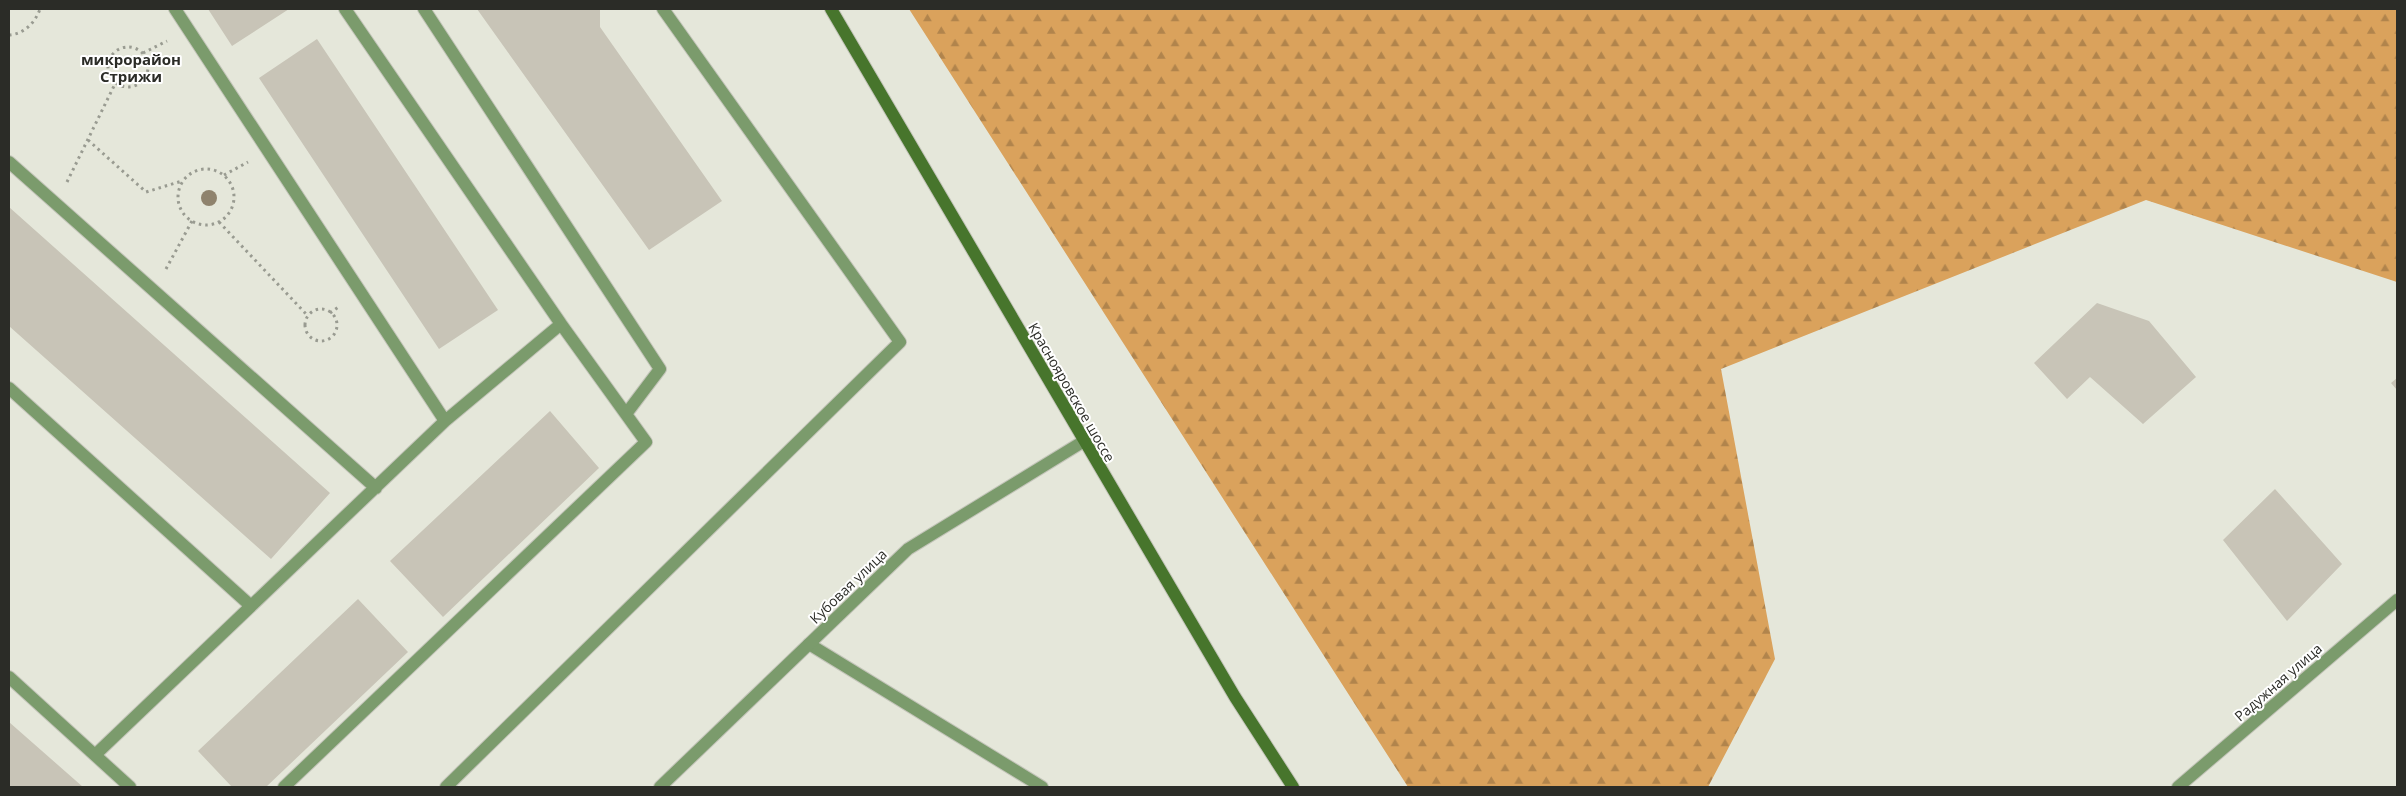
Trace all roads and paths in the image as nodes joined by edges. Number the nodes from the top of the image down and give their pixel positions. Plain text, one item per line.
1 (40, 9) edge
2 (175, 9) edge
3 (344, 9) edge
4 (424, 9) edge
5 (664, 9) edge
6 (830, 9) edge
7 (9, 35) edge
8 (116, 84) junction
9 (88, 140) junction
10 (9, 162) edge
11 (183, 181) junction
12 (56, 204) junction
13 (192, 221) junction
14 (219, 222) junction
15 (154, 291) junction
16 (308, 316) junction
17 (562, 324) junction
18 (9, 388) edge
19 (626, 414) junction
20 (445, 421) junction
21 (1084, 441) junction
22 (376, 488) junction
23 (2397, 600) edge
24 (251, 606) junction
25 (809, 644) junction
26 (9, 677) edge
27 (95, 755) junction
28 (130, 787) edge
29 (284, 787) edge
30 (446, 787) edge
31 (660, 787) edge
32 (1042, 787) edge
33 (1292, 787) edge
34 (2178, 787) edge

1 - 7 path
2 - 20 street
3 - 17 street
4 - 19 street
5 - 30 street
6 - 21 street, Краснояровское шоссе
8 - 8 path
8 - 9 path
9 - 11 path
9 - 12 path
10 - 12 street
11 - 13 path
11 - 14 path
12 - 15 street
13 - 14 path
13 - 15 path
14 - 16 path
15 - 22 street
16 - 16 path
17 - 19 street
17 - 20 street
18 - 24 street
19 - 29 street
20 - 22 street
21 - 25 street, Кубовая улица
21 - 33 street, Краснояровское шоссе
22 - 24 street
23 - 34 street, Радужная улица
24 - 27 street
25 - 31 street, Кубовая улица
25 - 32 street
26 - 27 street
27 - 28 street

